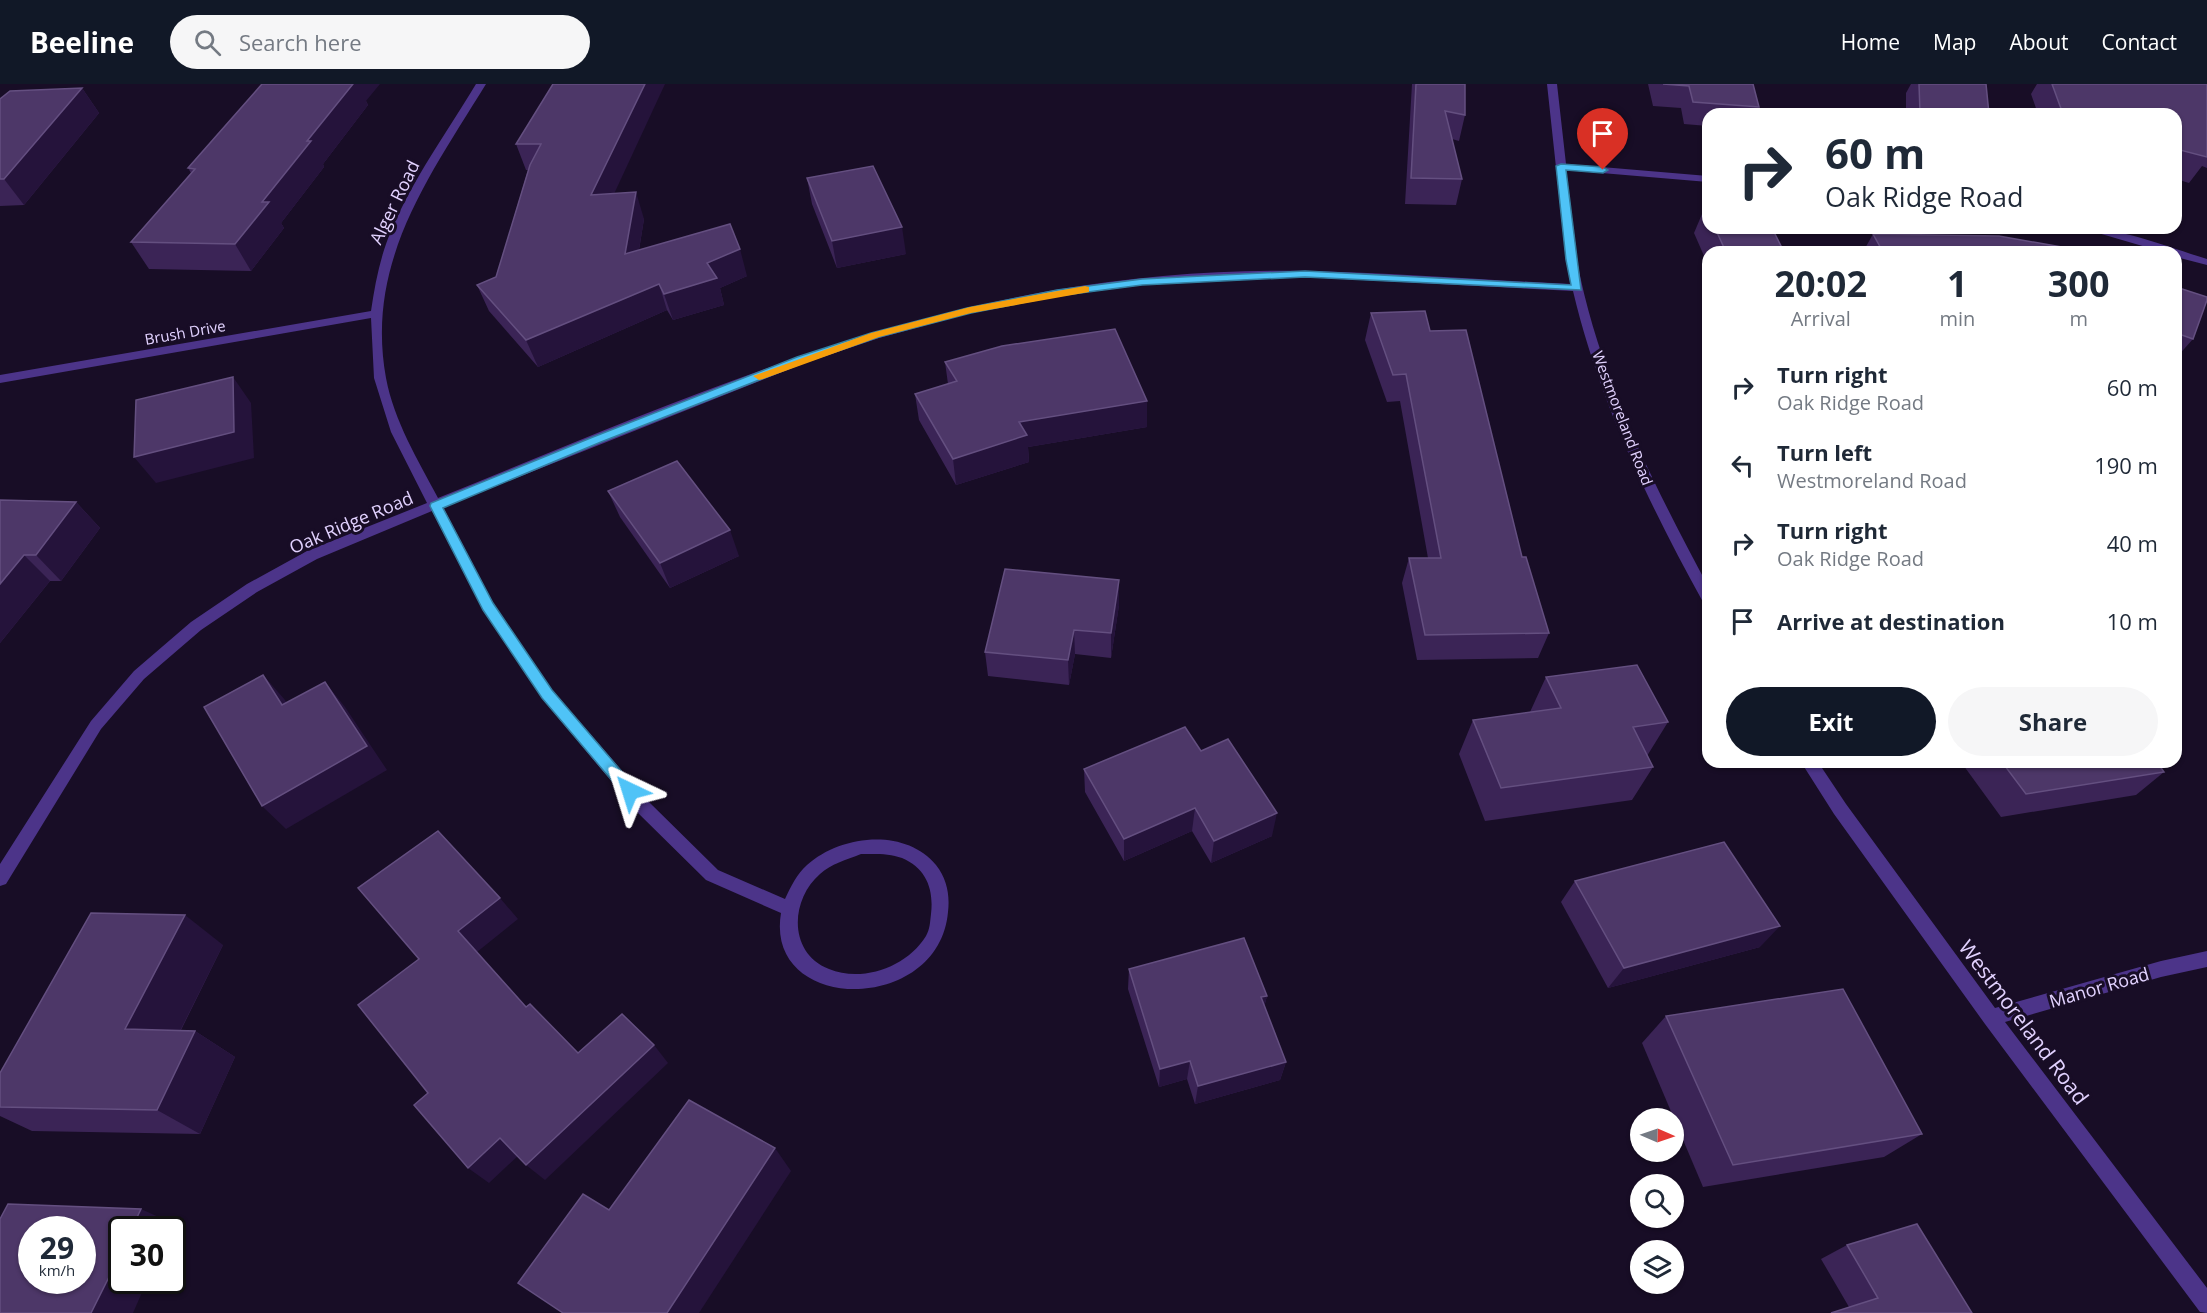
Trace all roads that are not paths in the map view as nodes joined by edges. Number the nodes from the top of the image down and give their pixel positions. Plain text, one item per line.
1 (481, 84) edge
2 (1552, 84) edge
3 (1561, 166) junction
4 (1702, 178) edge
5 (2108, 234) edge
6 (2154, 246) edge
7 (2182, 254) edge
8 (2207, 262) edge
9 (1577, 288) junction
10 (376, 314) junction
11 (0, 380) edge
12 (436, 506) junction
13 (1702, 587) edge
14 (1813, 768) edge
15 (0, 879) edge
16 (790, 909) junction
17 (2207, 959) edge
18 (1991, 1018) junction
19 (2207, 1305) edge

1 - 10 street, Alger Road
2 - 3 street, Westmoreland Road
3 - 4 street
3 - 9 street, Westmoreland Road
5 - 6 street
7 - 8 street
9 - 12 street, Oak Ridge Road
9 - 13 street, Westmoreland Road
10 - 11 street, Brush Drive
10 - 12 street, Alger Road
12 - 15 street, Oak Ridge Road
12 - 16 street, Alger Road
14 - 18 street, Westmoreland Road
16 - 16 street
17 - 18 street, Manor Road
18 - 19 street, Westmoreland Road

